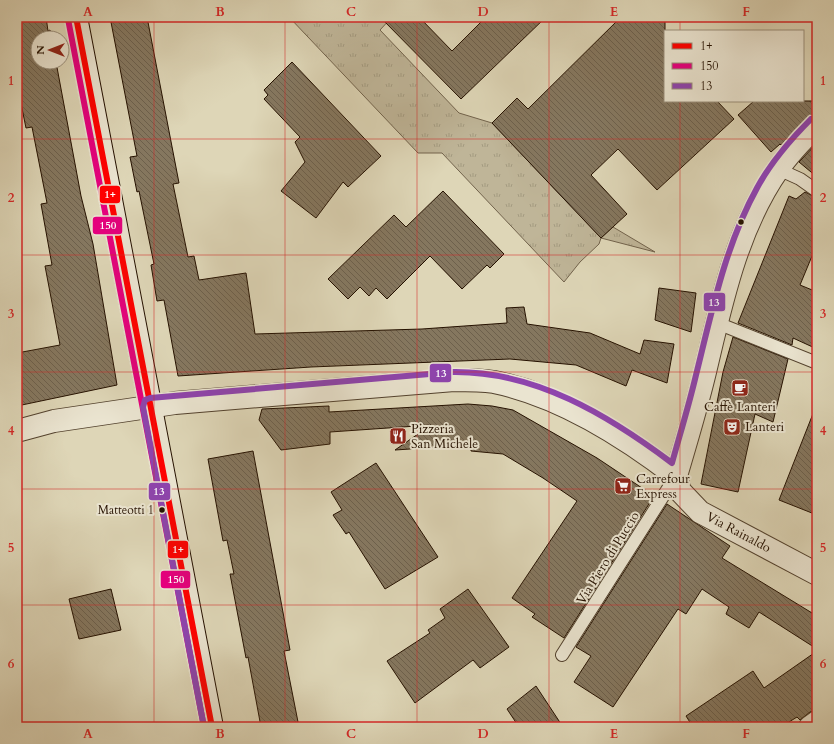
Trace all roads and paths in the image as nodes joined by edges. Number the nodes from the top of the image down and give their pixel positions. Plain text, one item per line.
1 (76, 17) edge
2 (817, 125) edge
3 (778, 169) junction
4 (817, 191) edge
5 (717, 323) junction
6 (817, 363) edge
7 (151, 406) junction
8 (17, 431) edge
9 (676, 476) junction
10 (817, 574) edge
11 (562, 655) dead end
12 (817, 722) edge
13 (212, 727) edge
14 (810, 727) edge

1 - 7 street
2 - 3 street
3 - 4 lane
3 - 5 street
5 - 6 lane
5 - 9 street
7 - 8 street
7 - 9 street
7 - 13 street
9 - 10 street, Via Rainaldo
9 - 11 lane, Via Piero di Puccio
12 - 14 street

